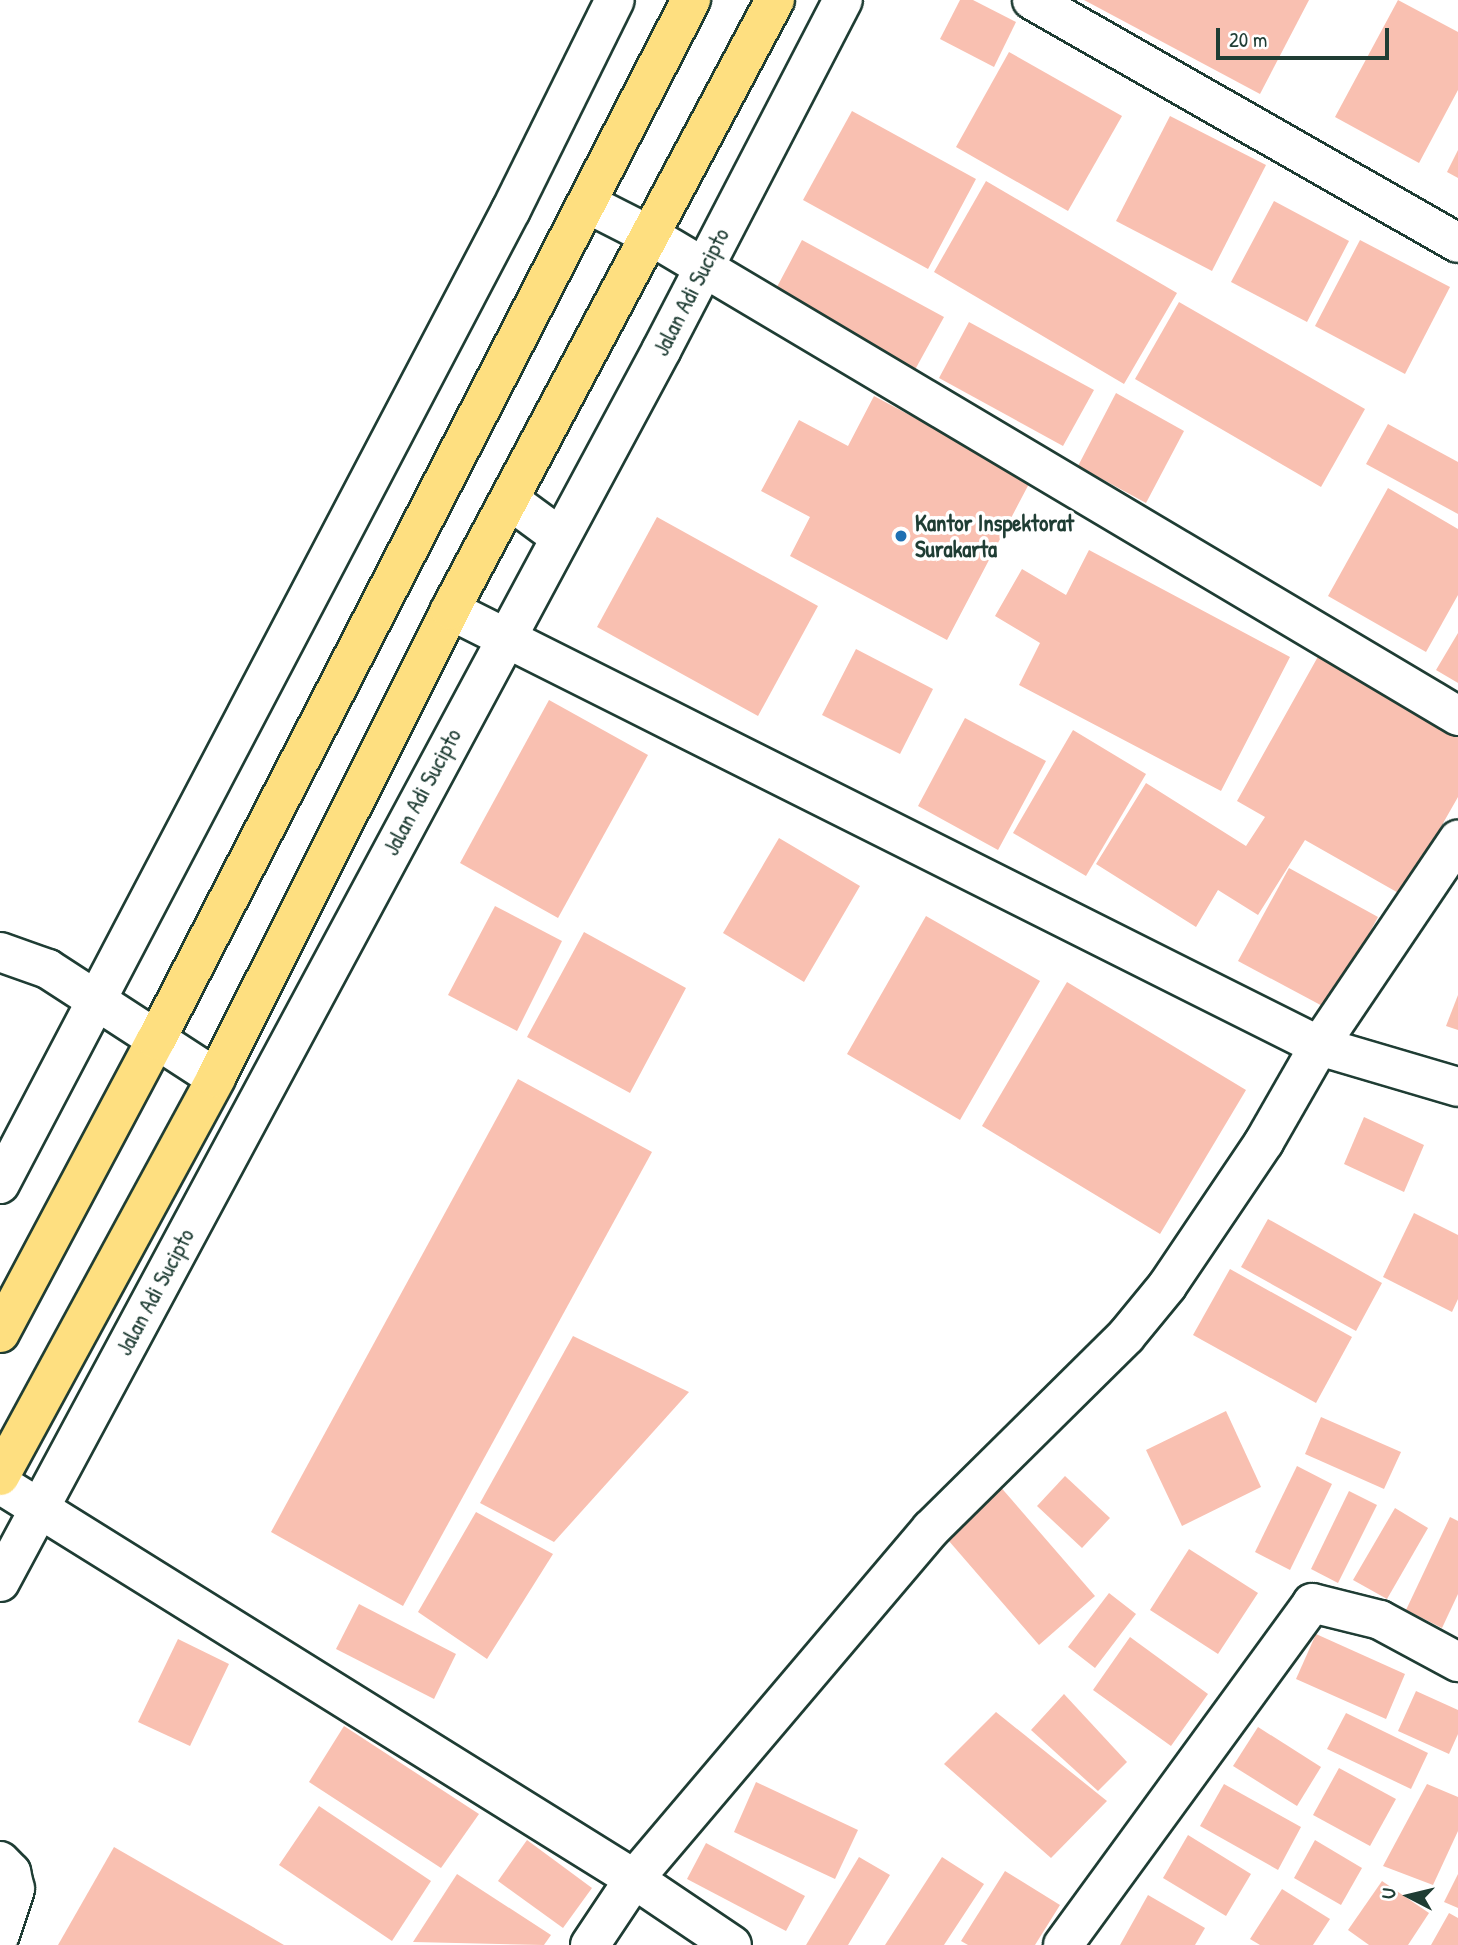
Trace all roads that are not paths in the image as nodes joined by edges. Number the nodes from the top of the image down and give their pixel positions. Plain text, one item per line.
1 (615, 0) edge
2 (691, 0) edge
3 (775, 0) edge
4 (843, 0) edge
5 (1032, 0) edge
6 (588, 204) junction
7 (651, 236) junction
8 (1458, 243) edge
9 (704, 267) junction
10 (511, 502) junction
11 (560, 537) junction
12 (450, 610) junction
13 (505, 637) junction
14 (1458, 716) edge
15 (1458, 840) edge
16 (0, 952) edge
17 (99, 1000) junction
18 (156, 1040) junction
19 (1319, 1046) junction
20 (215, 1078) junction
21 (1458, 1087) edge
22 (0, 1184) edge
23 (10, 1289) edge
24 (0, 1333) edge
25 (0, 1476) edge
26 (0, 1484) edge
27 (41, 1506) junction
28 (0, 1582) edge
29 (1458, 1662) edge
30 (0, 1861) edge
31 (634, 1879) junction
32 (0, 1935) edge
33 (590, 1945) edge
34 (733, 1945) edge
35 (1063, 1945) edge

1 - 17 street
2 - 6 highway
3 - 7 highway
4 - 9 street, Jalan Adi Sucipto
5 - 8 street
6 - 7 street
6 - 18 highway
7 - 9 street
7 - 10 highway
9 - 11 street, Jalan Adi Sucipto
9 - 14 street
10 - 11 street
10 - 12 highway
11 - 13 street, Jalan Adi Sucipto
12 - 13 street
12 - 20 highway
13 - 19 street
13 - 27 street, Jalan Adi Sucipto
15 - 19 street
16 - 17 street
17 - 18 street
17 - 22 street
18 - 20 street
18 - 23 highway
19 - 21 street
19 - 31 street
20 - 25 highway
23 - 24 highway
26 - 27 street
27 - 28 street, Jalan Adi Sucipto
27 - 31 street
29 - 35 street
30 - 32 street
31 - 33 street
31 - 34 street

